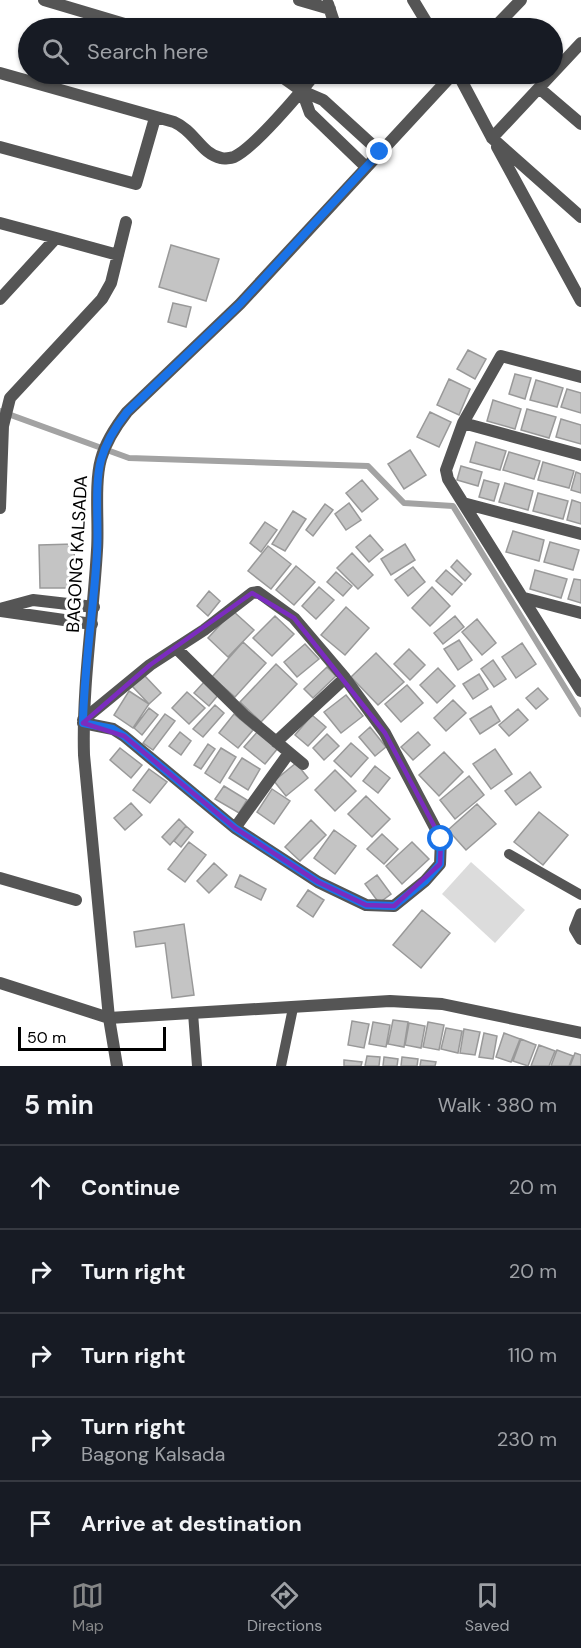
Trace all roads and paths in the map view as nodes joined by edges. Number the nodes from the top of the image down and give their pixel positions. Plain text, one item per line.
1 (44, 0) edge
2 (299, 0) edge
3 (413, 0) edge
4 (521, 0) edge
5 (328, 5) edge
6 (104, 18) edge
7 (424, 18) edge
8 (504, 18) edge
9 (581, 44) edge
10 (563, 63) edge
11 (0, 73) edge
12 (18, 78) edge
13 (38, 84) edge
14 (292, 84) edge
15 (307, 84) edge
16 (444, 84) edge
17 (463, 84) edge
18 (543, 84) edge
19 (539, 88) junction
20 (302, 91) junction
21 (154, 118) junction
22 (581, 124) edge
23 (492, 138) junction
24 (0, 147) edge
25 (380, 152) junction
26 (366, 167) junction
27 (581, 217) edge
28 (126, 222) dead end
29 (0, 223) edge
30 (56, 238) junction
31 (118, 255) junction
32 (0, 299) edge
33 (581, 301) edge
34 (581, 377) edge
35 (463, 423) junction
36 (1, 452) edge
37 (581, 455) edge
38 (463, 503) junction
39 (0, 508) edge
40 (581, 534) edge
41 (524, 598) junction
42 (94, 608) junction
43 (0, 610) edge
44 (581, 613) edge
45 (92, 624) junction
46 (176, 648) junction
47 (345, 678) junction
48 (581, 691) edge
49 (83, 721) junction
50 (276, 742) junction
51 (289, 753) junction
52 (303, 764) dead end
53 (235, 828) junction
54 (509, 854) dead end
55 (0, 878) edge
56 (581, 896) edge
57 (76, 900) dead end
58 (581, 914) edge
59 (581, 939) edge
60 (0, 983) edge
61 (293, 1008) junction
62 (193, 1013) junction
63 (109, 1018) junction
64 (581, 1033) edge
65 (117, 1066) edge
66 (197, 1066) edge
67 (281, 1066) edge

1 - 6 street
2 - 5 street
3 - 7 street
4 - 8 street
9 - 10 street
11 - 12 street
13 - 21 street
14 - 20 street
15 - 20 street
16 - 25 street, BAGONG KALSADA
17 - 23 street
18 - 19 street
19 - 22 street
19 - 23 street
20 - 21 street
20 - 25 street
20 - 26 street
21 - 24 street
23 - 27 street
23 - 33 street
25 - 26 street, BAGONG KALSADA
26 - 42 street, BAGONG KALSADA
28 - 31 street
29 - 30 street
30 - 31 street
30 - 32 street
31 - 36 street
34 - 35 street
35 - 37 street
35 - 38 street
36 - 39 street
38 - 40 street
38 - 41 street
41 - 44 street
41 - 48 street
42 - 43 street
42 - 45 street, BAGONG KALSADA
43 - 45 street
45 - 49 street, BAGONG KALSADA
46 - 47 street
46 - 49 street
46 - 50 street
47 - 50 street
47 - 53 street
49 - 53 street
49 - 63 street, BAGONG KALSADA
50 - 51 street
51 - 52 street
51 - 53 street
54 - 56 lane
55 - 57 street
58 - 59 street
60 - 63 street
61 - 62 street
61 - 64 street
61 - 67 lane
62 - 63 street
62 - 66 lane
63 - 65 street, BAGONG KALSADA

